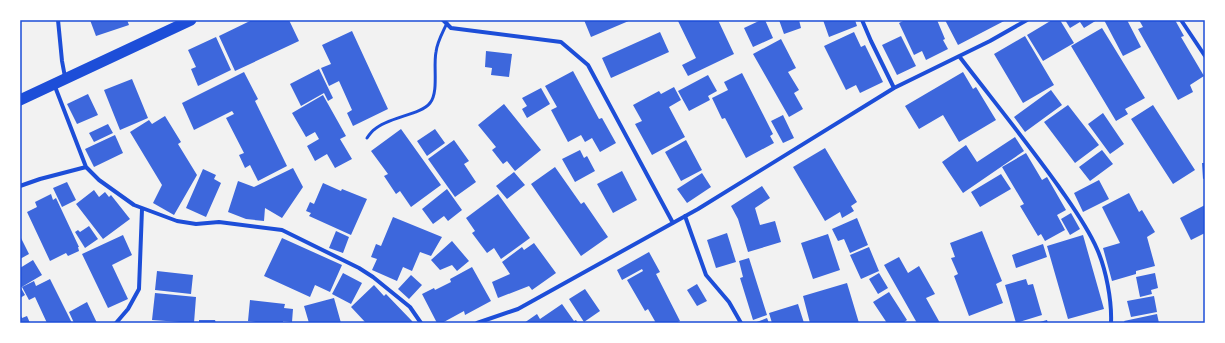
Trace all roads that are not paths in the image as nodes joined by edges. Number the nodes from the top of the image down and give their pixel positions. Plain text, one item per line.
1 (58, 20) edge
2 (191, 20) edge
3 (862, 20) edge
4 (1027, 20) edge
5 (1181, 20) edge
6 (445, 22) edge
7 (959, 56) junction
8 (1205, 56) edge
9 (65, 79) junction
10 (54, 84) junction
11 (894, 88) junction
12 (20, 100) edge
13 (367, 138) dead end
14 (86, 167) junction
15 (20, 186) edge
16 (142, 210) junction
17 (685, 216) junction
18 (673, 223) junction
19 (116, 323) edge
20 (421, 323) edge
21 (477, 323) edge
22 (740, 323) edge
23 (1110, 323) edge

1 - 9 street
2 - 9 highway
3 - 11 street
4 - 7 street
5 - 8 street
6 - 13 lane
6 - 18 street
7 - 11 street
7 - 23 street
9 - 10 highway
10 - 12 highway
10 - 14 street
11 - 17 street
14 - 15 street
14 - 16 street
16 - 19 street
16 - 20 street
17 - 18 street
17 - 22 street
18 - 21 street

